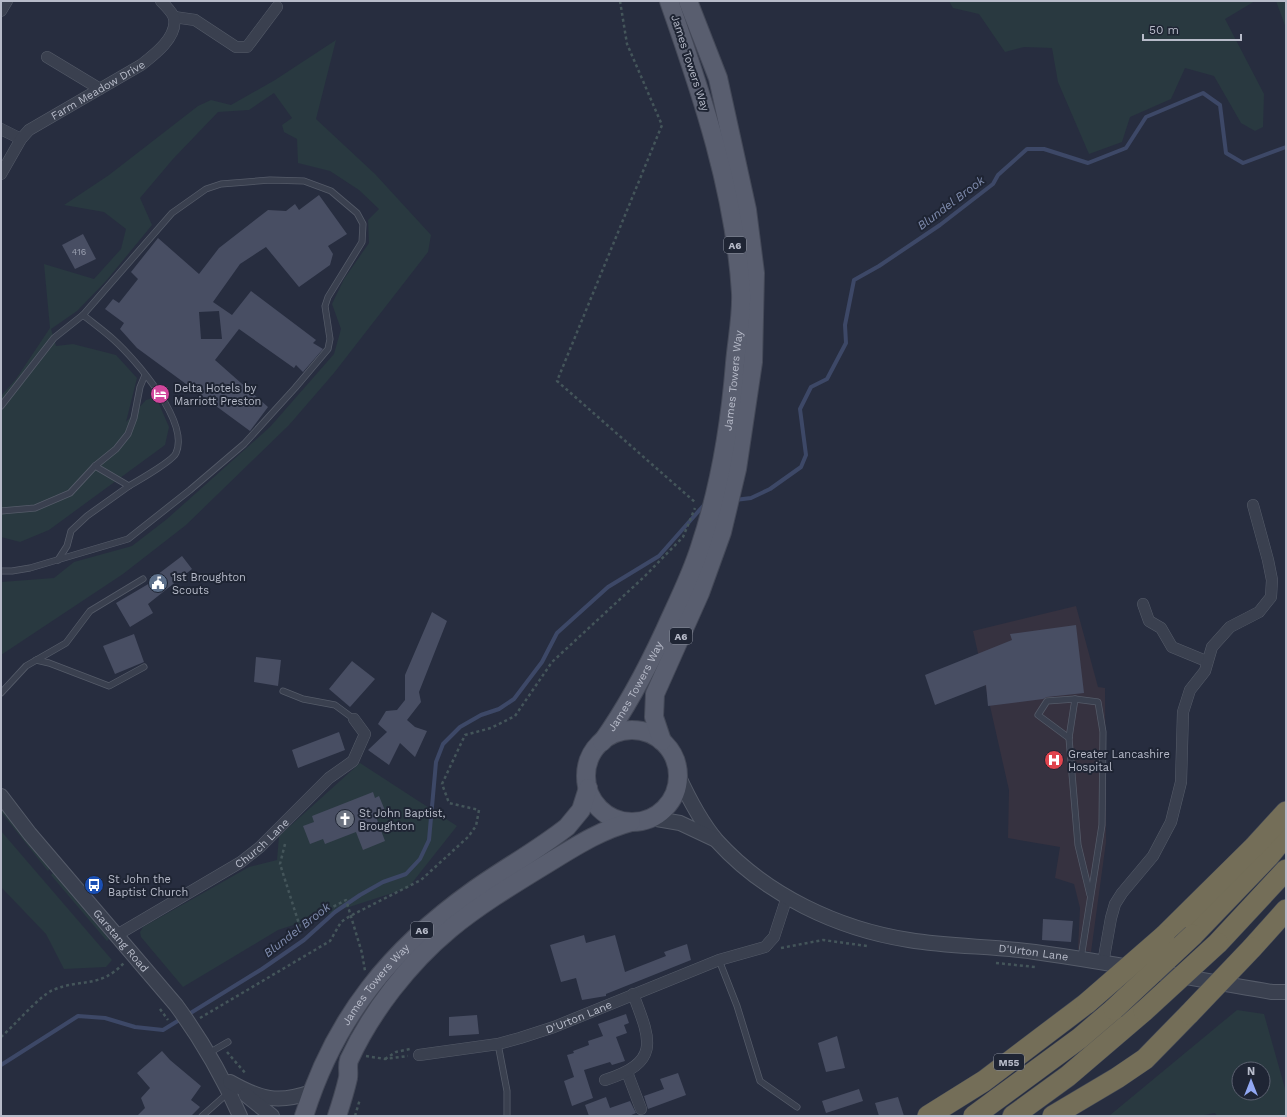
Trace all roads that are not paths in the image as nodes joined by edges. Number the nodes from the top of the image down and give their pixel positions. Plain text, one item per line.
1 (7, 1) edge
2 (161, 1) edge
3 (669, 1) edge
4 (688, 1) edge
5 (277, 7) dead end
6 (1, 11) edge
7 (174, 17) junction
8 (47, 57) dead end
9 (100, 89) junction
10 (1, 129) edge
11 (21, 138) junction
12 (1, 174) edge
13 (83, 315) junction
14 (145, 376) junction
15 (1, 406) edge
16 (95, 466) junction
17 (129, 486) junction
18 (1253, 506) dead end
19 (1, 511) edge
20 (58, 560) junction
21 (1, 571) edge
22 (143, 579) dead end
23 (1143, 604) dead end
24 (36, 660) junction
25 (1206, 661) junction
26 (144, 667) dead end
27 (283, 691) dead end
28 (1, 693) edge
29 (1075, 699) junction
30 (354, 719) joint
31 (1069, 738) junction
32 (662, 741) junction
33 (602, 742) junction
34 (678, 775) junction
35 (588, 788) junction
36 (1, 796) edge
37 (1286, 812) edge
38 (651, 818) junction
39 (632, 822) junction
40 (1286, 835) edge
41 (716, 840) junction
42 (1286, 870) edge
43 (787, 897) junction
44 (1091, 900) junction
45 (1286, 910) edge
46 (117, 935) junction
47 (1081, 958) junction
48 (719, 960) junction
49 (1103, 963) junction
50 (1286, 992) edge
51 (633, 994) junction
52 (228, 1042) dead end
53 (498, 1044) junction
54 (207, 1054) junction
55 (419, 1055) road end
56 (627, 1072) junction
57 (1117, 1078) junction
58 (605, 1080) dead end
59 (229, 1087) junction
60 (311, 1092) junction
61 (797, 1107) dead end
62 (640, 1109) dead end
63 (202, 1116) edge
64 (240, 1116) edge
65 (272, 1116) edge
66 (304, 1116) edge
67 (337, 1116) edge
68 (507, 1116) edge
69 (928, 1116) edge
70 (974, 1116) edge
71 (1013, 1116) edge
72 (1053, 1116) edge
73 (1077, 1116) edge

1 - 6 street
2 - 7 street
3 - 33 main road, James Towers Way / A6
4 - 32 main road, James Towers Way / A6
5 - 7 street
7 - 9 street, Farm Meadow Drive
8 - 9 street
9 - 11 street, Farm Meadow Drive
10 - 11 street
11 - 12 street, Farm Meadow Drive
13 - 14 lane
13 - 15 lane
13 - 20 lane
14 - 16 lane
14 - 17 lane
16 - 17 lane
16 - 19 lane
17 - 20 lane
18 - 25 street
20 - 21 lane
22 - 24 lane
23 - 25 street
24 - 26 lane
24 - 28 lane
25 - 49 street
27 - 30 lane
29 - 31 lane
29 - 31 lane
29 - 44 lane
30 - 46 street, Church Lane
31 - 44 lane
32 - 33 main road, A6
32 - 34 main road, A6
33 - 35 main road, A6
34 - 38 main road, A6
34 - 41 street, D'Urton Lane
35 - 39 main road, A6
35 - 60 main road, James Towers Way / A6
36 - 46 street, Garstang Road
37 - 69 highway, M55, bridge
38 - 39 main road, A6
38 - 41 street, D'Urton Lane
39 - 67 main road, James Towers Way / A6
40 - 70 highway, M55, bridge
41 - 43 street, D'Urton Lane
42 - 71 highway, bridge
43 - 47 street, D'Urton Lane
43 - 48 street, D'Urton Lane
44 - 47 lane
45 - 57 highway, bridge
46 - 54 street, Garstang Road
47 - 49 street, D'Urton Lane
48 - 51 street, D'Urton Lane
48 - 61 lane
49 - 50 street, D'Urton Lane
51 - 53 street, D'Urton Lane
51 - 56 street
52 - 54 lane
53 - 55 street, D'Urton Lane
53 - 68 lane
54 - 59 street, Garstang Road
56 - 58 street
56 - 62 street
57 - 72 highway
57 - 73 highway
59 - 60 street
59 - 63 lane
59 - 64 street, Garstang Road
59 - 65 street, Garstang Road
60 - 66 main road, James Towers Way / A6

